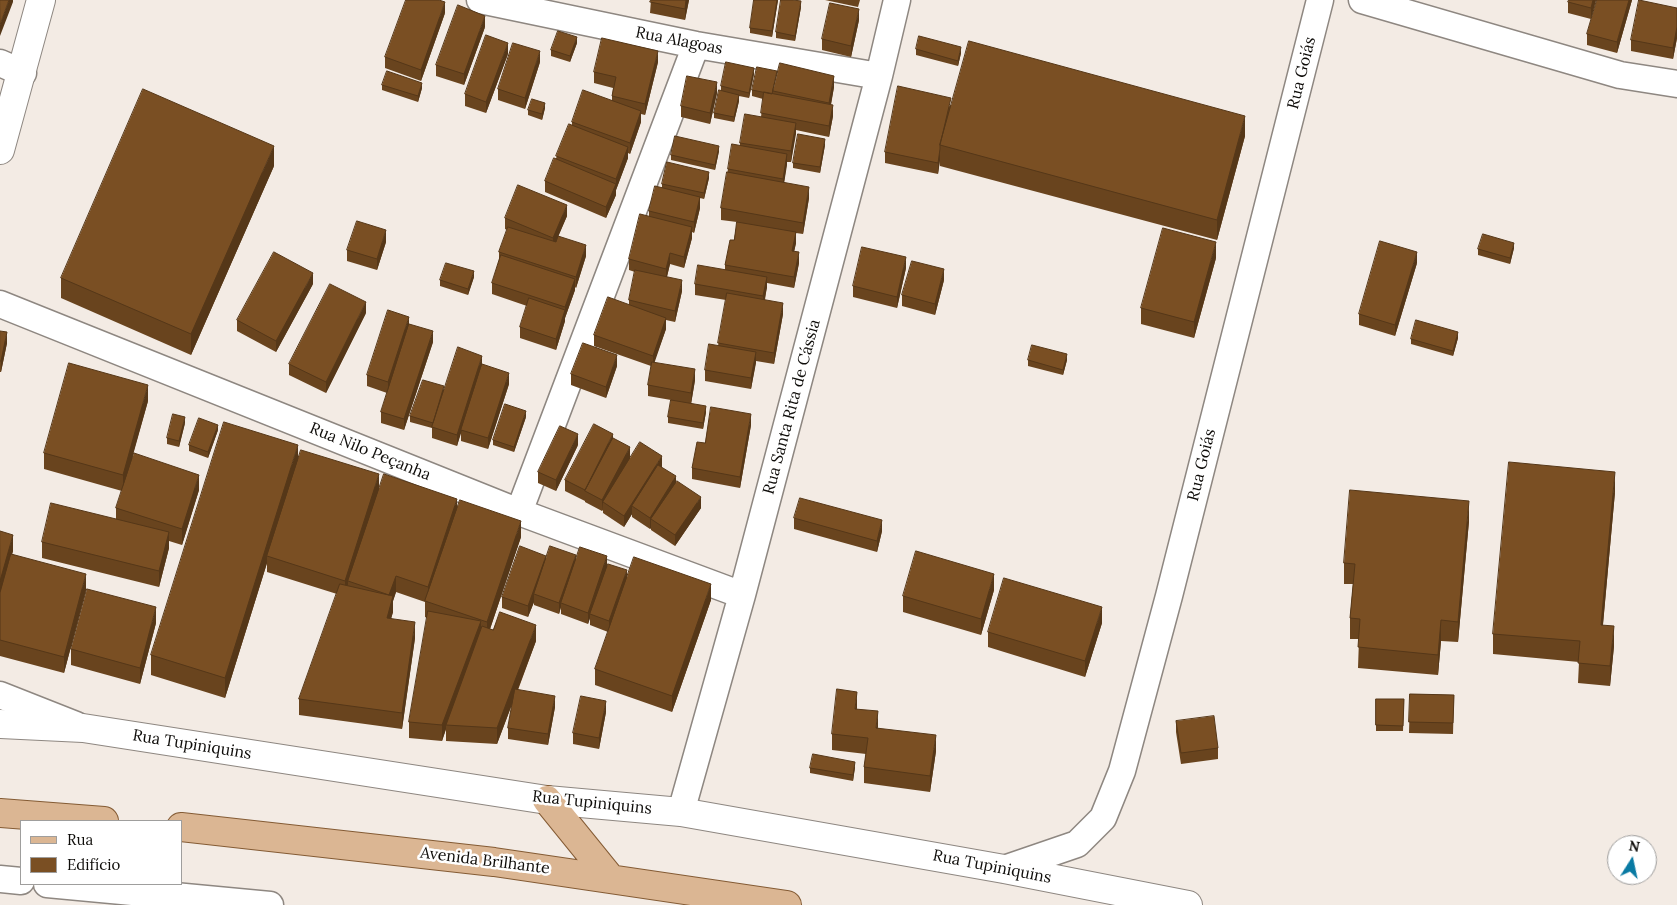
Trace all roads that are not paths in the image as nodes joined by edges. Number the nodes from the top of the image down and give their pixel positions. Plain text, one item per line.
1 (41, 0) edge
2 (480, 0) edge
3 (897, 0) edge
4 (1320, 0) edge
5 (1362, 0) edge
6 (696, 45) junction
7 (11, 68) edge
8 (880, 76) junction
9 (1677, 84) edge
10 (0, 150) edge
11 (0, 304) edge
12 (519, 512) junction
13 (742, 595) junction
14 (0, 695) edge
15 (0, 724) edge
16 (83, 728) junction
17 (546, 800) junction
18 (681, 812) junction
19 (0, 814) edge
20 (89, 820) edge
21 (182, 828) edge
22 (1004, 869) junction
23 (611, 878) junction
24 (0, 879) edge
25 (20, 881) edge
26 (52, 885) edge
27 (116, 898) edge
28 (270, 905) edge
29 (787, 905) edge
30 (1188, 905) edge

1 - 7 street
2 - 6 street, Rua Alagoas
3 - 8 street, Rua Santa Rita de Cássia
4 - 22 street, Rua Goiás
5 - 9 street
6 - 8 street, Rua Alagoas
6 - 12 street
7 - 10 street
8 - 13 street, Rua Santa Rita de Cássia
11 - 12 street, Rua Nilo Peçanha
12 - 13 street, Rua Nilo Peçanha
13 - 18 street, Rua Santa Rita de Cássia
14 - 16 street, Rua Tupiniquins
15 - 16 street
16 - 17 street, Rua Tupiniquins
17 - 18 street, Rua Tupiniquins
17 - 23 main road
18 - 22 street, Rua Tupiniquins
19 - 20 main road
21 - 23 main road, Avenida Brilhante
22 - 30 street, Rua Tupiniquins
23 - 29 main road, Avenida Brilhante
24 - 25 street
26 - 27 street
27 - 28 street

